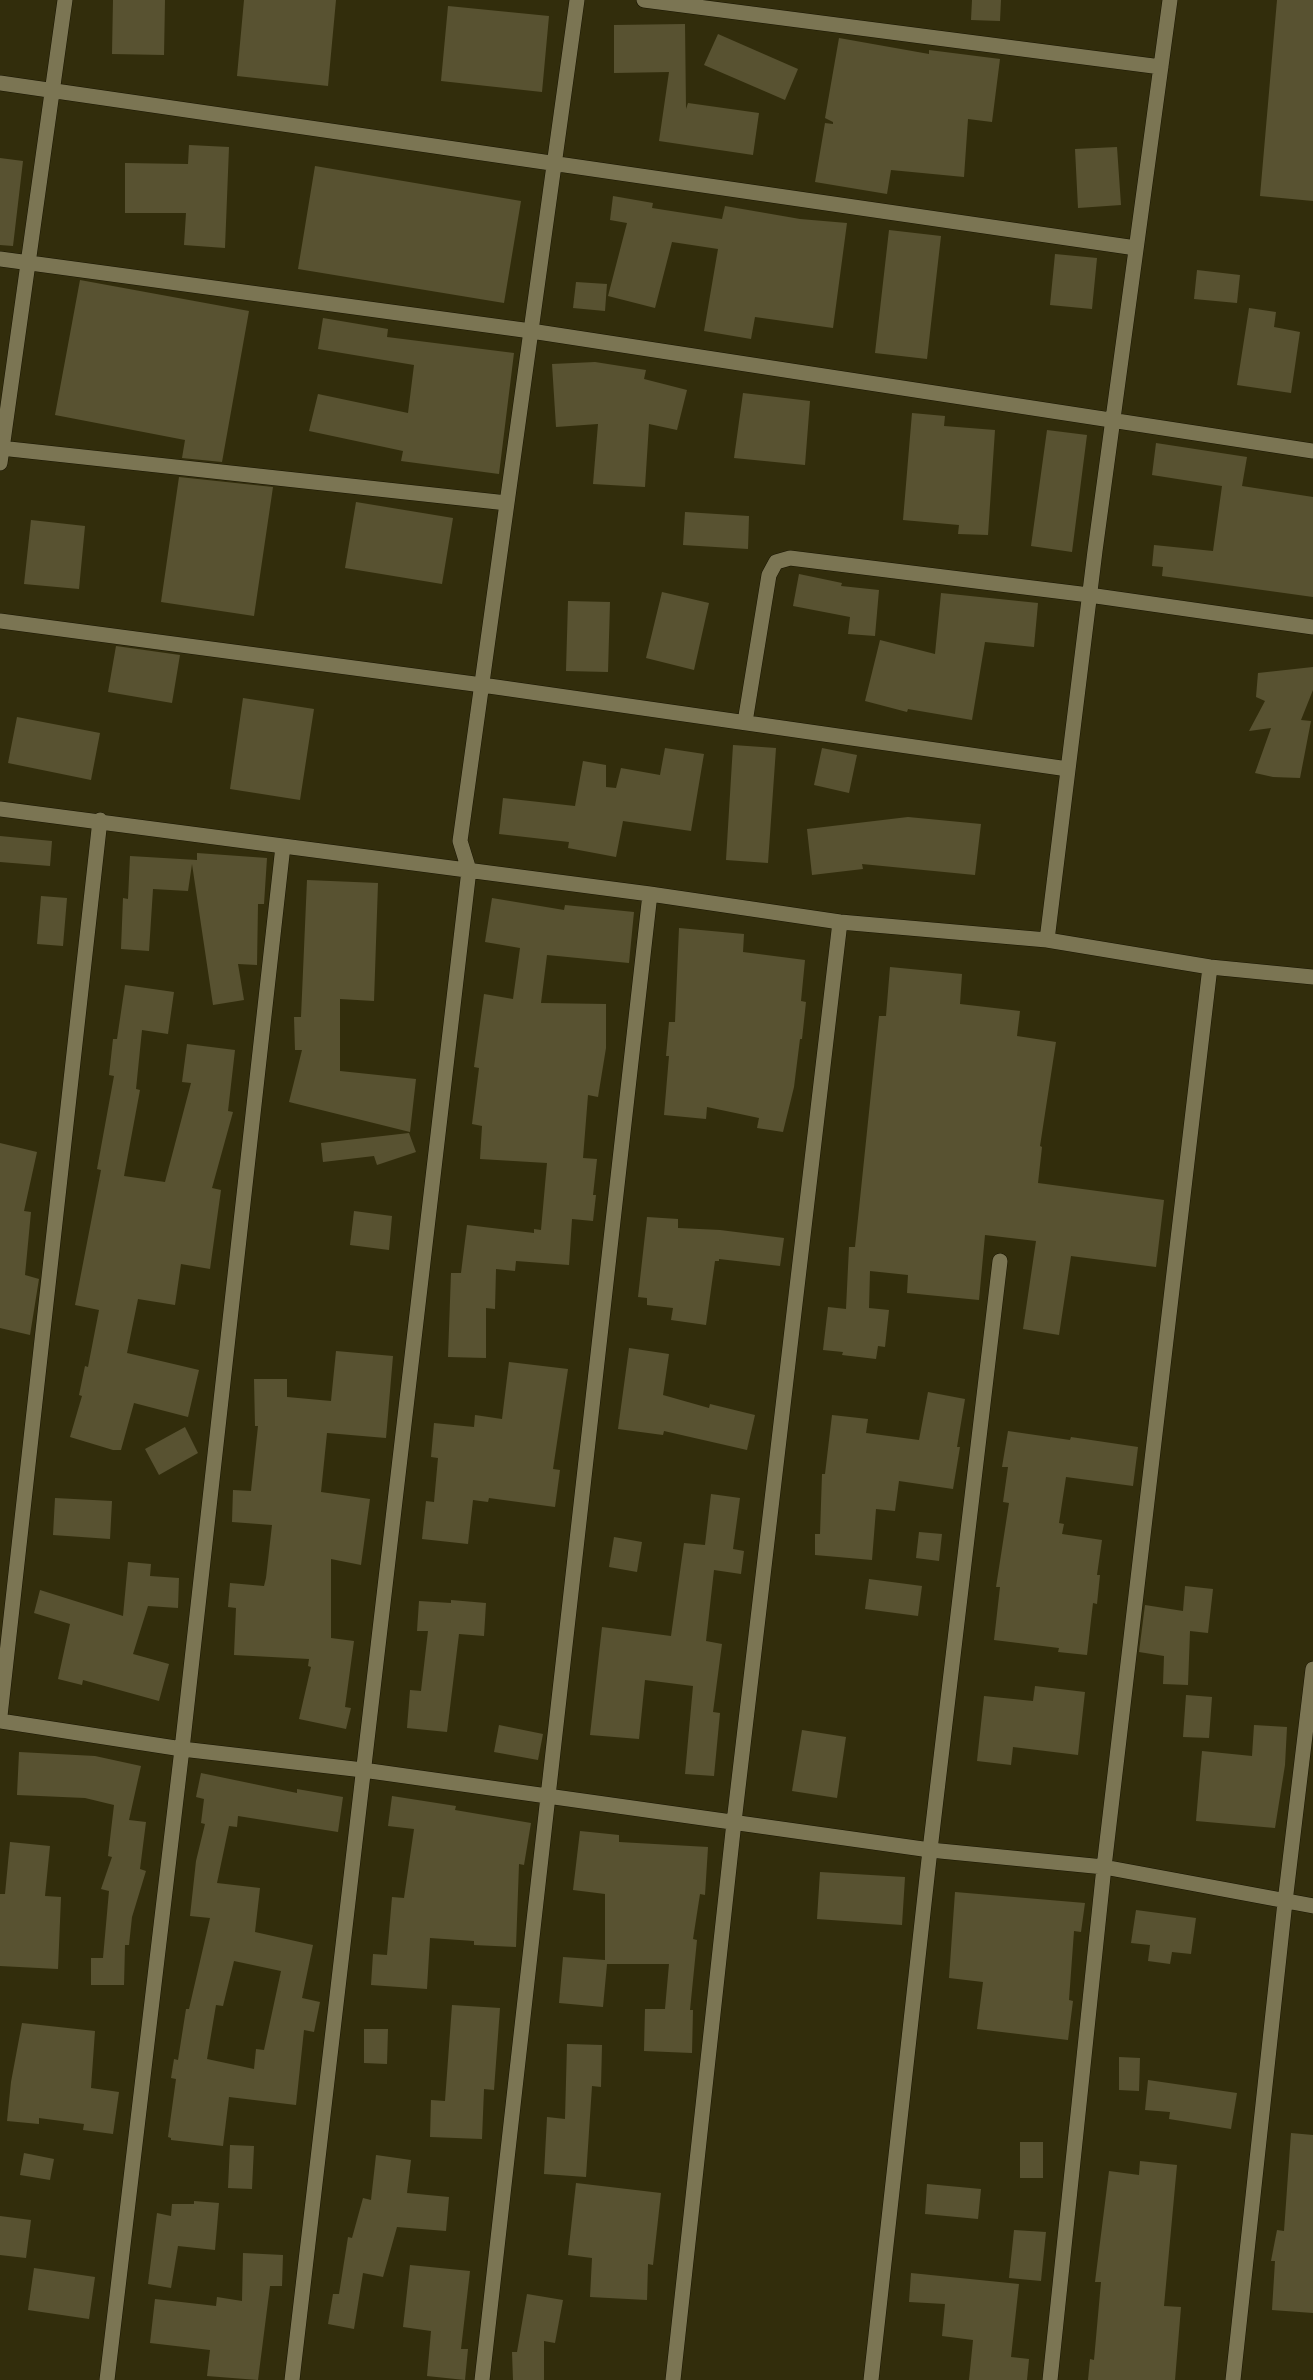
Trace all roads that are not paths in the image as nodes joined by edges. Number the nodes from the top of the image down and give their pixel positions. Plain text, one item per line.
1 (65, 0) edge
2 (577, 0) edge
3 (644, 0) edge
4 (1170, 0) edge
5 (1161, 67) junction
6 (0, 82) edge
7 (52, 90) junction
8 (555, 164) junction
9 (1136, 248) junction
10 (0, 259) edge
11 (28, 262) junction
12 (531, 331) junction
13 (1113, 420) junction
14 (1313, 451) edge
15 (1, 453) edge
16 (507, 503) junction
17 (1089, 595) junction
18 (0, 621) edge
19 (1313, 627) edge
20 (482, 685) junction
21 (745, 722) junction
22 (1068, 769) junction
23 (0, 809) edge
24 (100, 820) junction
25 (283, 846) junction
26 (469, 870) junction
27 (650, 894) junction
28 (840, 922) junction
29 (1047, 940) junction
30 (1210, 966) junction
31 (1313, 977) edge
32 (1000, 1261) dead end
33 (1313, 1670) edge
34 (0, 1719) edge
35 (182, 1749) junction
36 (363, 1770) junction
37 (547, 1796) junction
38 (734, 1822) junction
39 (930, 1850) junction
40 (1104, 1867) junction
41 (1285, 1902) junction
42 (1313, 1906) edge
43 (107, 2380) edge
44 (292, 2380) edge
45 (482, 2380) edge
46 (673, 2380) edge
47 (871, 2380) edge
48 (1050, 2380) edge
49 (1233, 2380) edge

1 - 7 street
2 - 8 street
3 - 5 street
4 - 5 street
5 - 9 street
6 - 7 street
7 - 8 street
7 - 11 street
8 - 9 street
8 - 12 street
9 - 13 street
10 - 11 street
11 - 12 street
11 - 15 street
12 - 13 street
12 - 16 street
13 - 14 street
13 - 17 street
15 - 16 street
16 - 20 street
17 - 19 street
17 - 21 street
17 - 22 street
18 - 20 street
20 - 21 street
20 - 26 street
21 - 22 street
22 - 29 street
23 - 24 street
24 - 25 street
24 - 34 street
25 - 26 street
25 - 35 street
26 - 27 street
26 - 36 street
27 - 28 street
27 - 37 street
28 - 29 street
28 - 38 street
29 - 30 street
30 - 31 street
30 - 40 street
32 - 39 street
33 - 41 street
34 - 35 street
35 - 36 street
35 - 43 street
36 - 37 street
36 - 44 street
37 - 38 street
37 - 45 street
38 - 39 street
38 - 46 street
39 - 40 street
39 - 47 street
40 - 41 street
40 - 48 street
41 - 42 street
41 - 49 street

